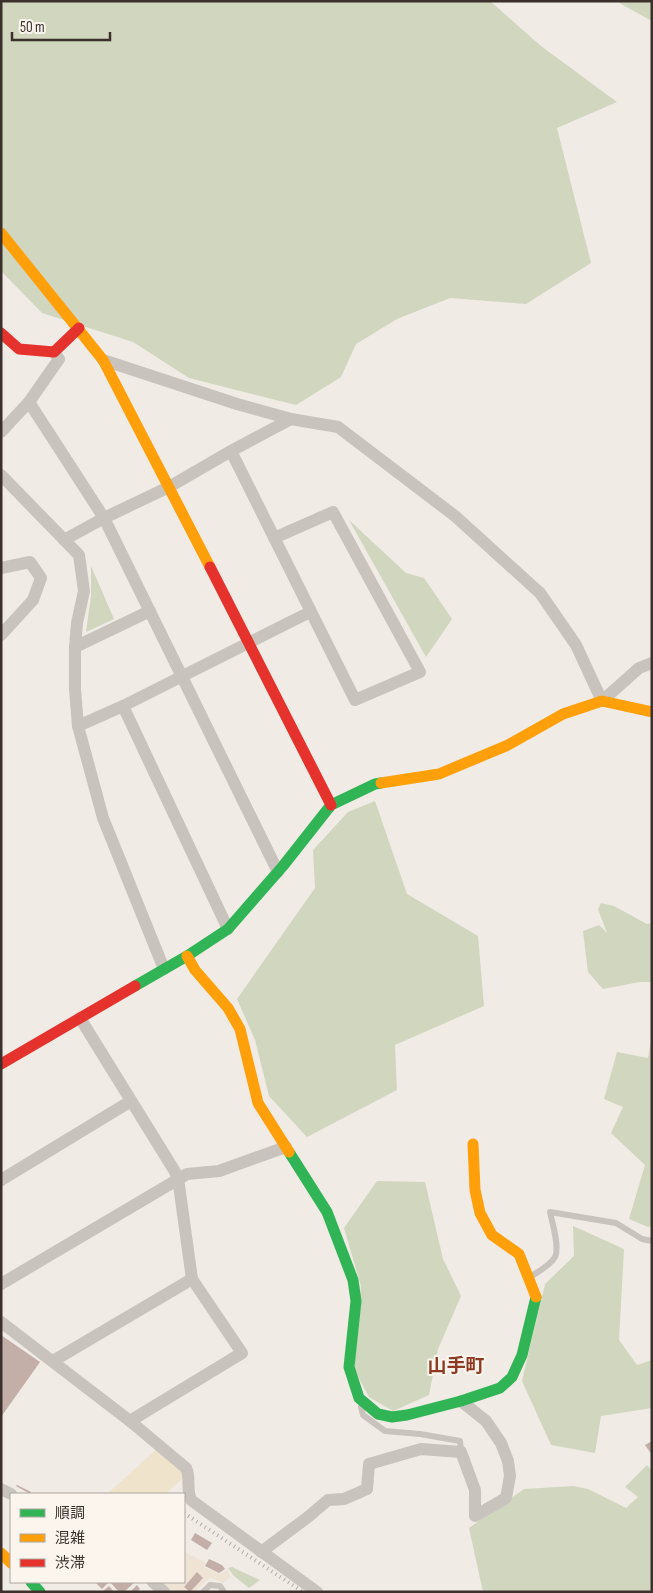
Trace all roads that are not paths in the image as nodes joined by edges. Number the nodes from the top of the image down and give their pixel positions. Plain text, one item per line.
1 (1, 232) edge
2 (79, 328) junction
3 (1, 333) edge
4 (54, 352) junction
5 (103, 360) junction
6 (28, 402) junction
7 (291, 419) junction
8 (1, 432) edge
9 (231, 451) junction
10 (1, 475) edge
11 (169, 487) junction
12 (104, 518) junction
13 (274, 538) junction
14 (64, 540) junction
15 (1, 568) edge
16 (150, 611) junction
17 (310, 612) junction
18 (1, 635) edge
19 (249, 642) junction
20 (75, 647) junction
21 (652, 663) edge
22 (182, 677) junction
23 (602, 701) junction
24 (124, 706) junction
25 (652, 712) edge
26 (78, 726) junction
27 (331, 805) junction
28 (278, 872) junction
29 (228, 929) junction
30 (187, 956) junction
31 (164, 969) junction
32 (80, 1018) junction
33 (1, 1064) edge
34 (131, 1101) junction
35 (473, 1144) dead end
36 (286, 1148) junction
37 (178, 1178) junction
38 (1, 1180) edge
39 (652, 1242) edge
40 (528, 1278) junction
41 (192, 1279) junction
42 (1, 1284) edge
43 (1, 1322) edge
44 (53, 1361) junction
45 (358, 1398) junction
46 (462, 1401) junction
47 (130, 1421) junction
48 (461, 1452) junction
49 (261, 1552) junction
50 (1, 1553) edge
51 (10, 1562) edge
52 (154, 1583) edge
53 (164, 1592) edge
54 (203, 1592) edge
55 (224, 1592) edge
56 (316, 1592) edge

1 - 2 street
2 - 4 street
2 - 5 street
3 - 4 street
4 - 6 street
5 - 7 street
5 - 11 street
6 - 8 street
6 - 12 street
7 - 9 street
7 - 23 street
9 - 11 street
9 - 13 street
10 - 14 street
11 - 12 street
11 - 19 street
12 - 14 street
12 - 16 street
13 - 17 street
13 - 17 street
14 - 20 street
15 - 18 street
16 - 20 street
16 - 22 street
17 - 19 street
19 - 22 street
19 - 27 street
20 - 26 street
21 - 23 street
22 - 24 street
22 - 28 street
23 - 25 street
23 - 27 street
24 - 26 street
24 - 29 street
26 - 31 street
27 - 28 street
28 - 29 street
29 - 30 street
30 - 31 street
30 - 36 street
31 - 32 street
32 - 33 street
32 - 34 street
34 - 37 street
34 - 38 street
35 - 40 street
36 - 37 street
36 - 45 street
37 - 41 street
37 - 42 street
39 - 40 lane
40 - 46 street
41 - 44 street
41 - 47 street
43 - 44 street
44 - 47 street
45 - 46 street
45 - 48 lane
46 - 48 street
47 - 49 street
48 - 49 street
49 - 56 street
50 - 51 street
52 - 53 street
54 - 55 lane

